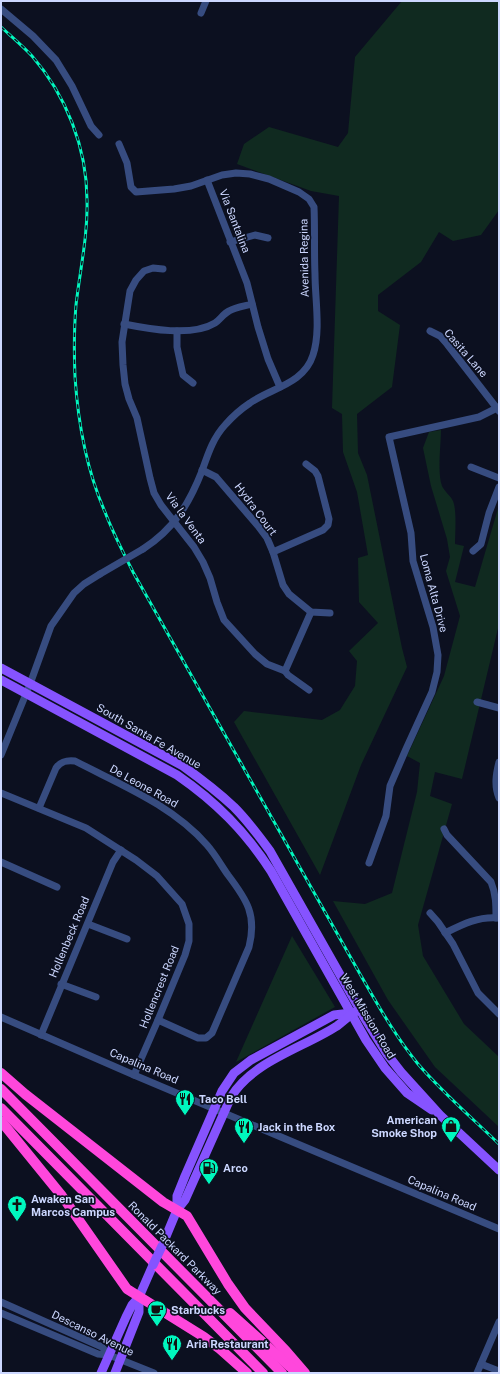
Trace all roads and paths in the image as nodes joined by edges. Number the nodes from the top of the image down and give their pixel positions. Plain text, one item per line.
1 (206, 1) edge
2 (1, 9) edge
3 (201, 12) dead end
4 (99, 135) dead end
5 (119, 144) dead end
6 (207, 180) junction
7 (268, 238) dead end
8 (230, 242) junction
9 (163, 269) dead end
10 (252, 304) junction
11 (124, 324) junction
12 (177, 331) junction
13 (430, 331) dead end
14 (193, 383) dead end
15 (280, 387) junction
16 (498, 409) edge
17 (306, 464) dead end
18 (471, 466) dead end
19 (202, 470) junction
20 (499, 478) edge
21 (499, 487) edge
22 (174, 522) junction
23 (473, 551) dead end
24 (273, 552) junction
25 (311, 612) junction
26 (330, 612) dead end
27 (1, 668) edge
28 (285, 671) junction
29 (1, 680) edge
30 (30, 684) junction
31 (309, 690) dead end
32 (26, 694) junction
33 (477, 702) dead end
34 (499, 708) edge
35 (1, 755) edge
36 (499, 762) edge
37 (1, 793) edge
38 (499, 798) edge
39 (39, 808) junction
40 (444, 829) dead end
41 (121, 850) junction
42 (1, 862) edge
43 (368, 863) dead end
44 (57, 887) dead end
45 (304, 908) joint
46 (294, 912) joint
47 (430, 913) dead end
48 (497, 918) edge
49 (88, 924) junction
50 (445, 933) junction
51 (127, 939) dead end
52 (61, 984) junction
53 (96, 997) dead end
54 (356, 1011) junction
55 (499, 1014) edge
56 (1, 1017) edge
57 (158, 1020) junction
58 (41, 1034) junction
59 (1, 1073) edge
60 (134, 1075) junction
61 (1, 1089) edge
62 (1, 1108) edge
63 (214, 1108) junction
64 (224, 1112) junction
65 (1, 1121) edge
66 (499, 1170) edge
67 (177, 1210) junction
68 (499, 1229) edge
69 (172, 1262) junction
70 (139, 1297) junction
71 (1, 1302) edge
72 (1, 1313) edge
73 (499, 1322) edge
74 (109, 1354) junction
75 (121, 1359) junction
76 (481, 1364) junction
77 (499, 1371) edge
78 (101, 1373) edge
79 (115, 1373) edge
80 (154, 1373) edge
81 (247, 1373) edge
82 (262, 1373) edge
83 (282, 1373) edge
84 (297, 1373) edge
85 (305, 1373) edge
86 (477, 1373) edge

1 - 3 street
2 - 4 street
5 - 6 street, Via Santalina
6 - 8 street, Via Santalina
6 - 15 street, Avenida Regina
7 - 8 street
8 - 10 street, Via Santalina
9 - 11 street, Via la Venta
10 - 12 street
10 - 15 street, Via Santalina
11 - 12 street
11 - 22 street, Via la Venta
12 - 14 street
13 - 16 street, Casita Lane
15 - 19 street, Avenida Regina
16 - 43 street, Loma Alta Drive
17 - 24 street
18 - 20 street
19 - 22 street, Avenida Regina
19 - 24 street, Hydra Court
21 - 23 street
22 - 28 street, Via la Venta
22 - 30 street, Avenida Regina, bridge
24 - 25 street, Hydra Court
25 - 26 street
25 - 28 street
27 - 30 main road, South Santa Fe Avenue
28 - 31 street, Via la Venta
29 - 32 main road, South Santa Fe Avenue
30 - 32 street, Avenida Regina
30 - 45 main road, South Santa Fe Avenue
32 - 35 street, Avenida Regina
32 - 46 main road, South Santa Fe Avenue
33 - 34 street
36 - 38 street
37 - 39 street, Hollencrest Road
39 - 41 street, Hollencrest Road
39 - 57 street, De Leone Road
40 - 48 street
41 - 49 street, Hollenbeck Road
41 - 57 street, Hollencrest Road
42 - 44 street
45 - 54 main road, West Mission Road
46 - 54 main road, West Mission Road
47 - 50 street
48 - 50 street
49 - 51 street
49 - 52 street, Hollenbeck Road
50 - 55 street
52 - 53 street
52 - 58 street, Hollenbeck Road
54 - 63 main road
54 - 64 main road
54 - 66 main road, West Mission Road
56 - 58 street, Capalina Road
57 - 60 street, Hollencrest Road
58 - 60 street, Capalina Road
59 - 67 highway
60 - 63 street, Capalina Road
61 - 69 highway, Ronald Packard Parkway
62 - 82 highway
63 - 64 street, Capalina Road
63 - 67 main road
64 - 67 main road
64 - 68 street, Capalina Road
65 - 70 highway
67 - 70 main road, bridge
67 - 85 highway
69 - 83 highway, Ronald Packard Parkway
69 - 84 highway
70 - 74 main road
70 - 75 main road
70 - 81 highway
71 - 74 street, Descanso Avenue
72 - 74 street
73 - 76 street
74 - 75 street, Descanso Avenue
74 - 78 main road
75 - 79 main road
75 - 80 street, Descanso Avenue
76 - 77 street
76 - 86 street

